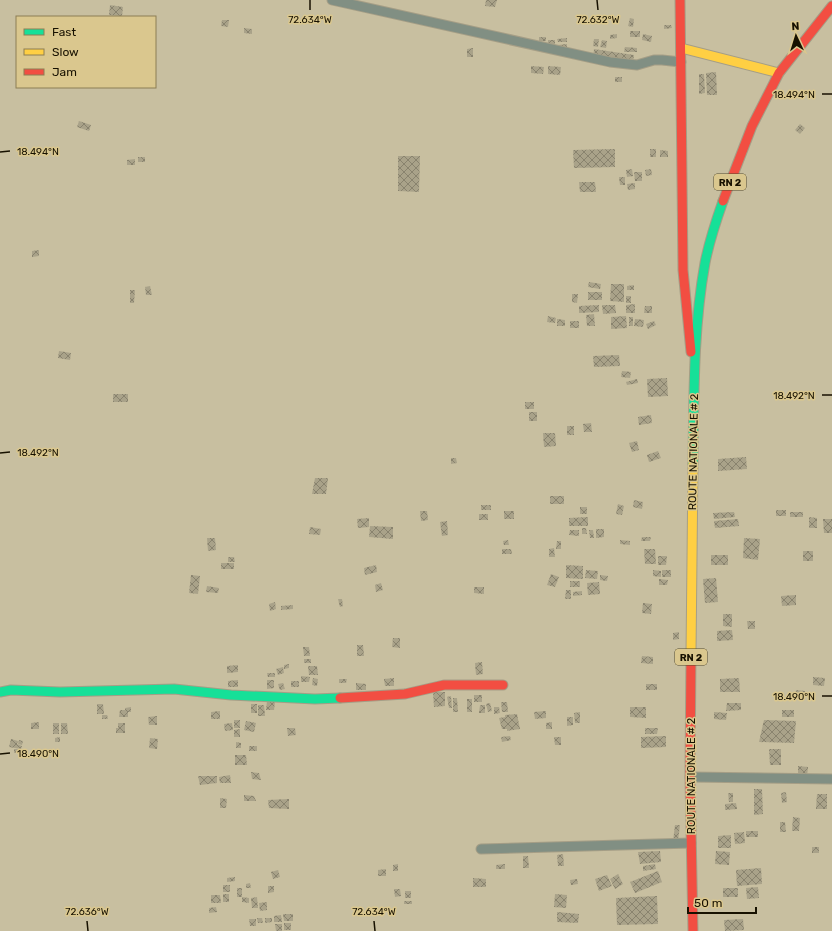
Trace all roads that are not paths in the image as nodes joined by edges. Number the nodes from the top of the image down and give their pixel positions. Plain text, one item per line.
1 (332, 0) edge
2 (680, 0) edge
3 (832, 6) edge
4 (681, 48) junction
5 (681, 62) junction
6 (779, 73) junction
7 (694, 382) junction
8 (503, 685) dead end
9 (0, 692) edge
10 (690, 777) junction
11 (832, 779) edge
12 (691, 843) junction
13 (481, 849) dead end
14 (693, 931) edge

1 - 5 street
2 - 4 main road
3 - 6 main road, ROUTE NATIONALE # 2 / RN 2
4 - 5 main road
4 - 6 main road
5 - 7 main road
6 - 7 main road, ROUTE NATIONALE # 2 / RN 2
7 - 10 main road, ROUTE NATIONALE # 2 / RN 2
8 - 9 main road
10 - 11 street
10 - 12 main road, ROUTE NATIONALE # 2 / RN 2
12 - 13 street
12 - 14 main road, ROUTE NATIONALE # 2 / RN 2

